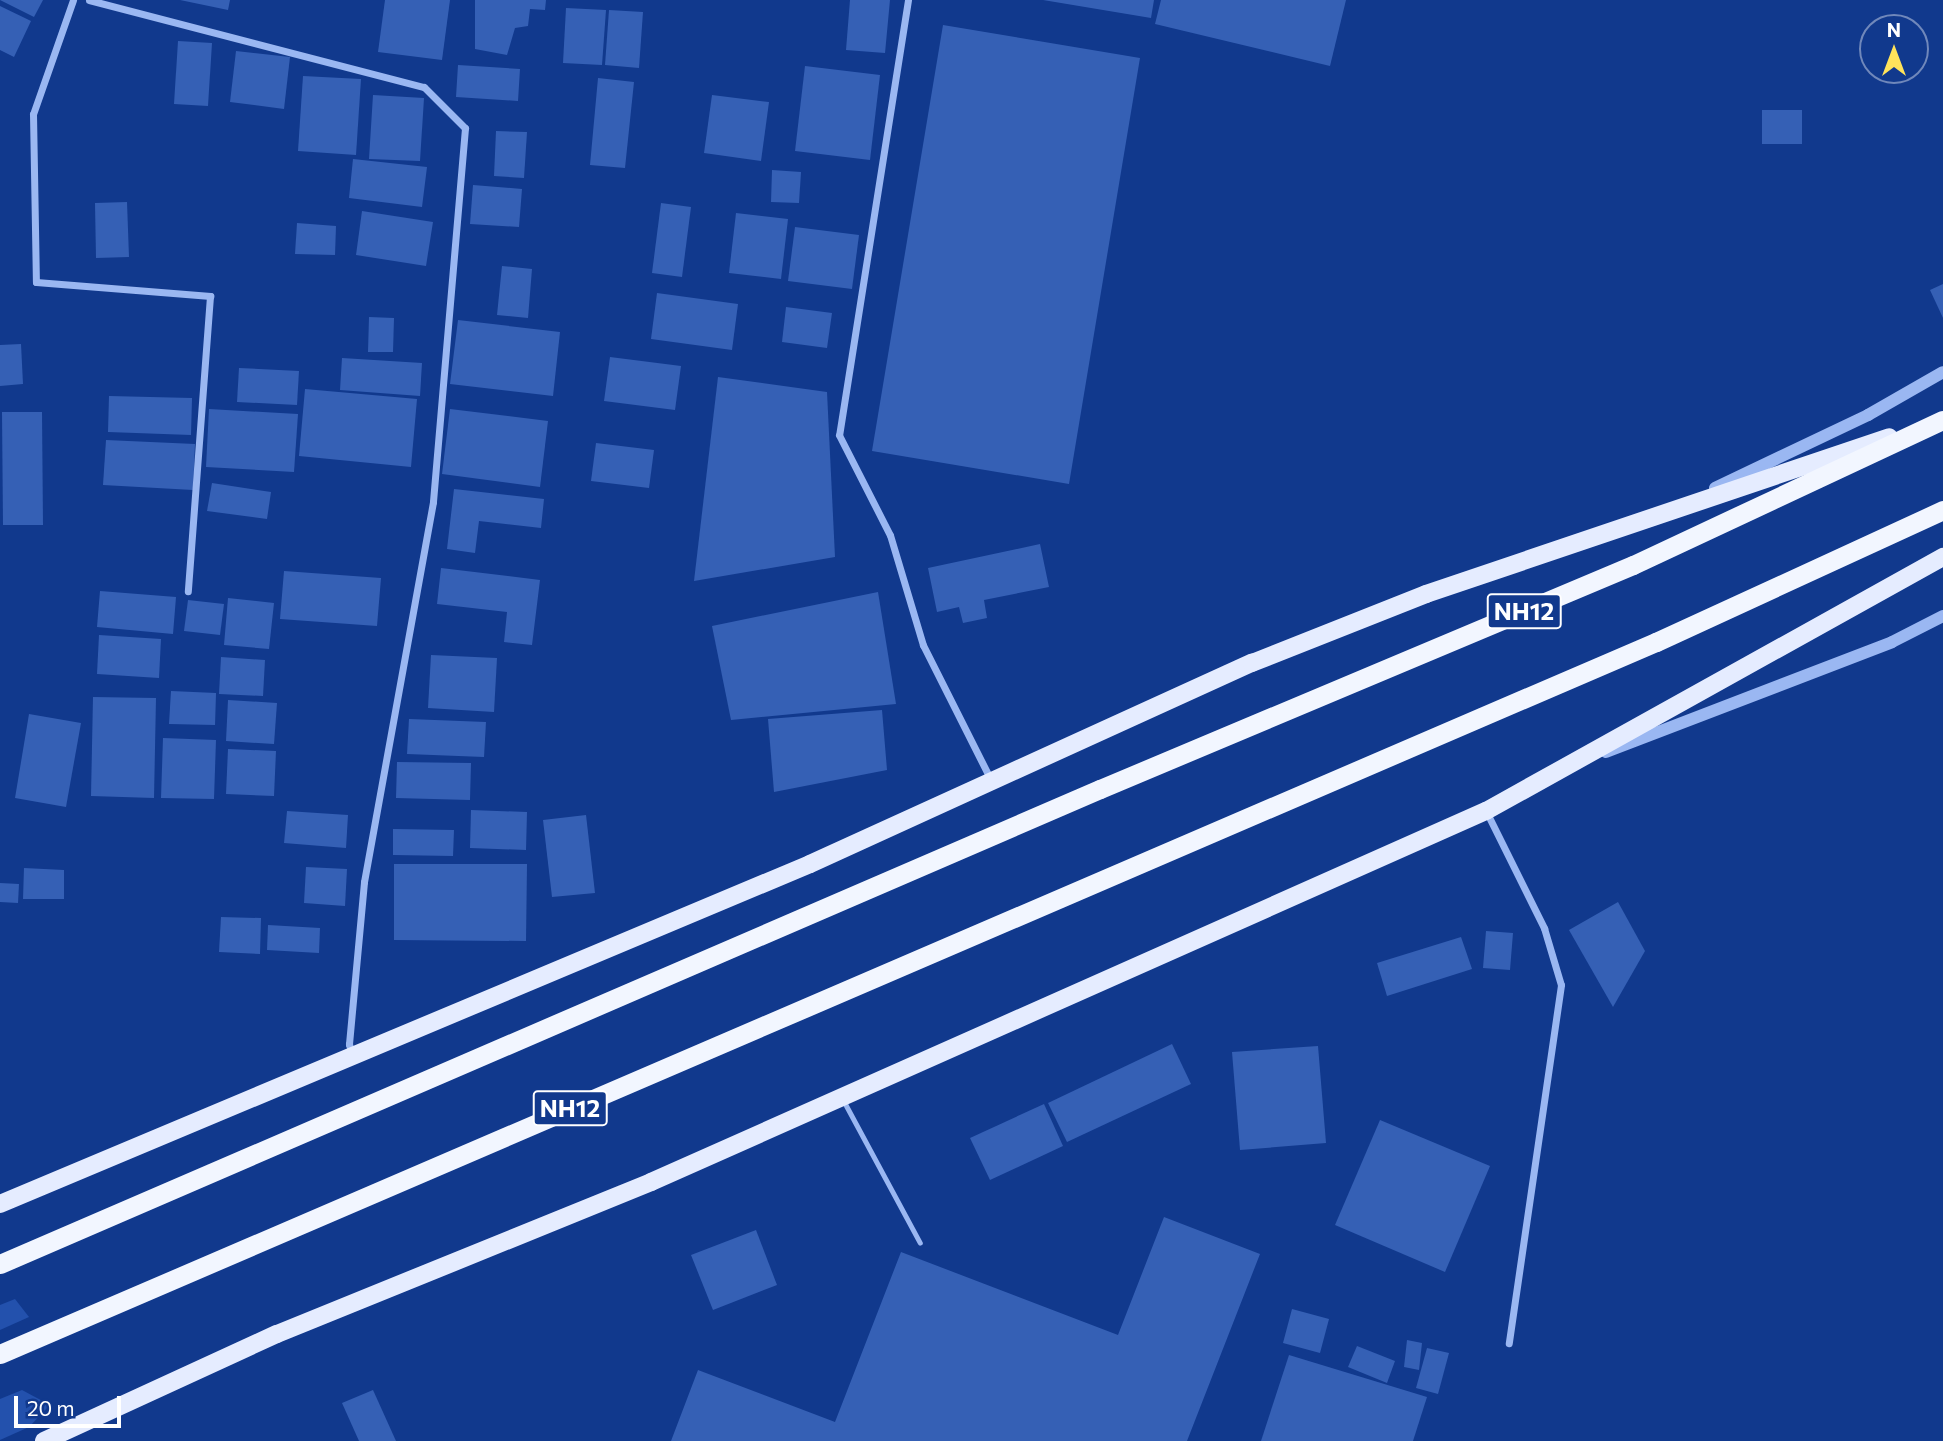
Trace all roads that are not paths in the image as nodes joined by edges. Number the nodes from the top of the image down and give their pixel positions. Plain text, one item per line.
1 (73, 0) edge
2 (89, 0) edge
3 (908, 0) edge
4 (1943, 372) edge
5 (1943, 419) edge
6 (1943, 510) edge
7 (1632, 525) junction
8 (1943, 557) edge
9 (188, 591) dead end
10 (1943, 616) edge
11 (1586, 759) junction
12 (991, 780) junction
13 (1486, 811) junction
14 (353, 1056) junction
15 (841, 1097) junction
16 (0, 1204) edge
17 (920, 1244) dead end
18 (0, 1264) edge
19 (1509, 1343) dead end
20 (0, 1354) edge
21 (44, 1441) edge

1 - 9 street
2 - 14 street
3 - 12 street
4 - 7 street
5 - 7 main road
5 - 18 highway, NH12
6 - 20 highway, NH12
7 - 12 main road
8 - 11 main road
10 - 11 street
11 - 13 main road
12 - 14 main road
13 - 15 main road
13 - 19 street
14 - 16 main road
15 - 17 lane
15 - 21 main road

